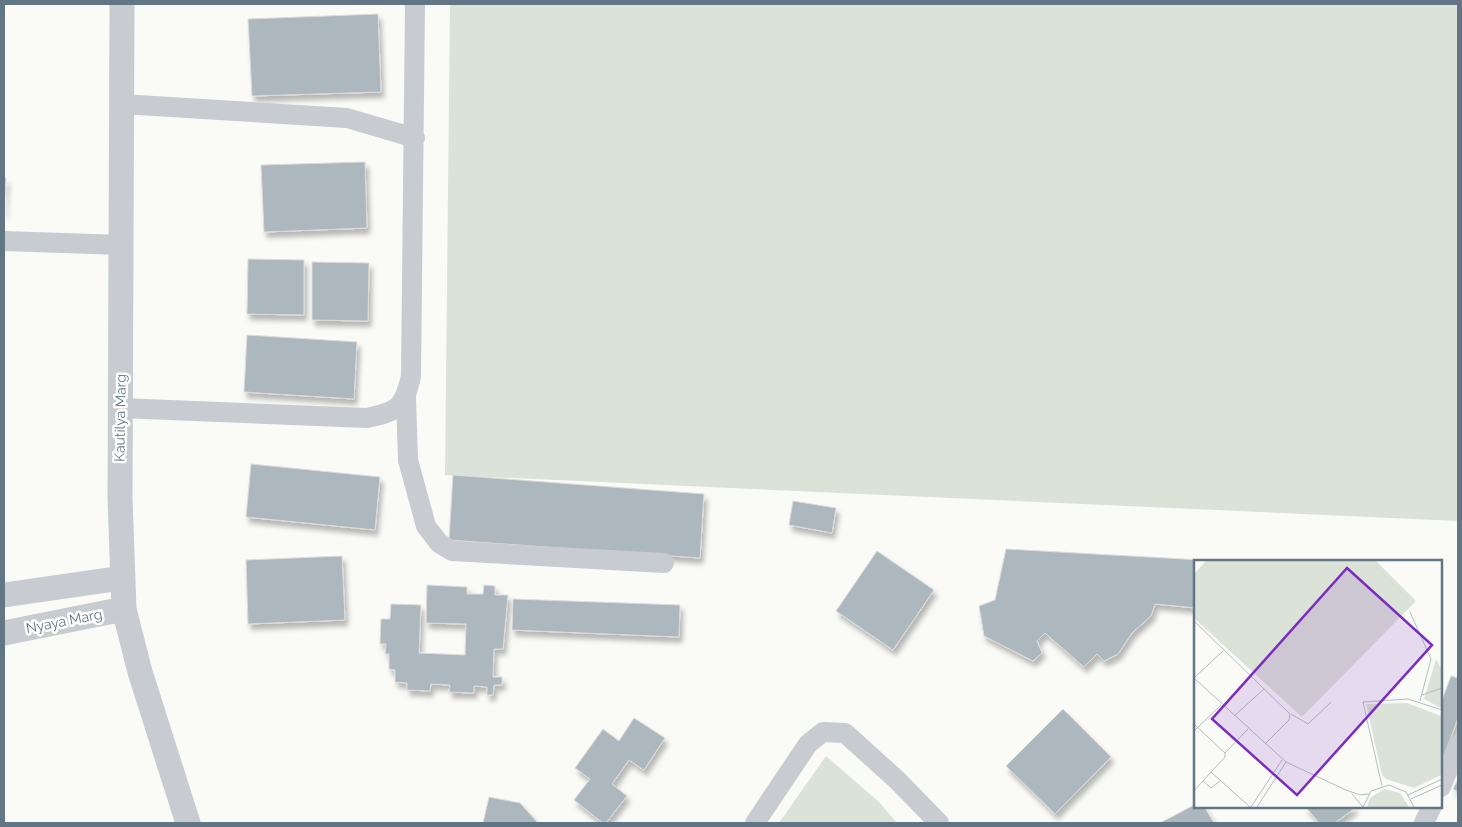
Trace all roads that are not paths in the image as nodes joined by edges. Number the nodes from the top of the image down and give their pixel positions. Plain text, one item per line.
1 (122, 4) edge
2 (415, 4) edge
3 (122, 104) junction
4 (415, 138) junction
5 (4, 241) edge
6 (122, 245) junction
7 (406, 398) junction
8 (120, 408) junction
9 (664, 563) dead end
10 (122, 578) junction
11 (4, 595) edge
12 (124, 609) junction
13 (4, 633) edge
14 (1458, 744) edge
15 (1442, 784) edge
16 (1432, 807) edge
17 (188, 823) edge
18 (755, 823) edge
19 (939, 823) edge
20 (1424, 823) edge

1 - 3 street, Kautilya Marg
2 - 4 street
3 - 4 street
3 - 6 street, Kautilya Marg
4 - 7 street
5 - 6 street
6 - 8 street, Kautilya Marg
7 - 8 street
7 - 9 street
8 - 10 street, Kautilya Marg
10 - 11 street
10 - 12 street, Kautilya Marg
12 - 13 street, Nyaya Marg
12 - 17 street, Kautilya Marg
14 - 15 street
16 - 20 street
18 - 19 street

